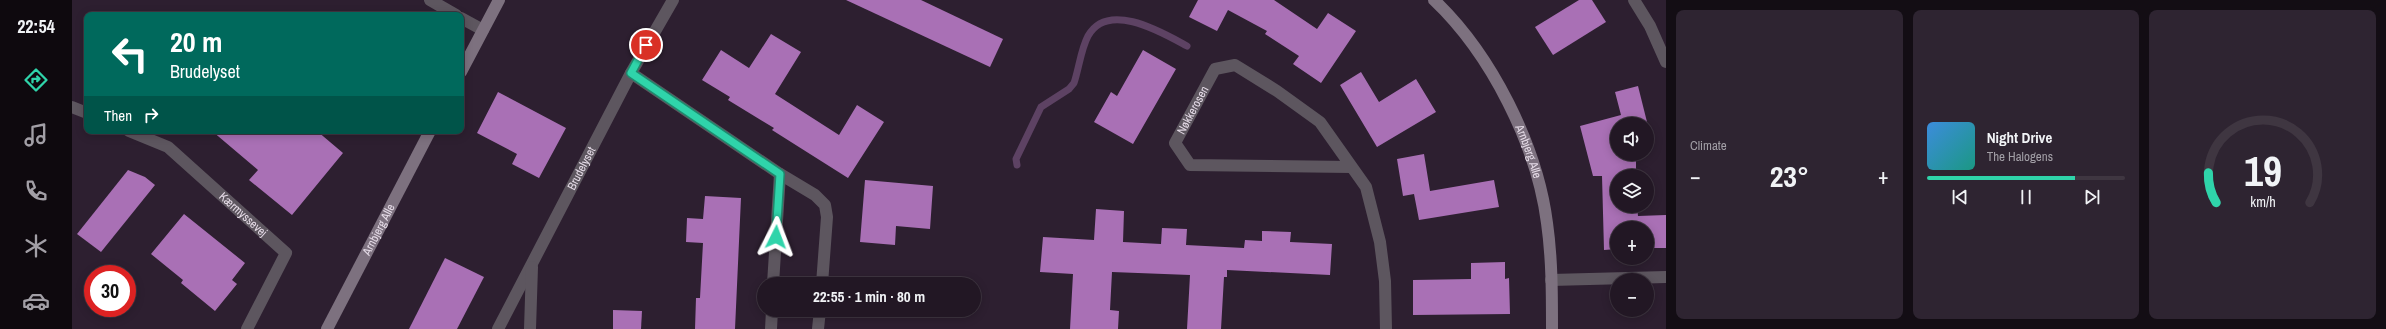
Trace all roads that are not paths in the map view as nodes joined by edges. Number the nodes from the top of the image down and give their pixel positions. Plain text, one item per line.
1 (430, 0) edge
2 (499, 0) edge
3 (674, 0) edge
4 (1434, 0) edge
5 (1634, 0) edge
6 (451, 12) edge
7 (464, 20) edge
8 (483, 30) junction
9 (1666, 62) edge
10 (464, 66) edge
11 (631, 73) junction
12 (72, 107) edge
13 (84, 112) edge
14 (136, 134) edge
15 (428, 134) edge
16 (1351, 167) junction
17 (780, 174) junction
18 (533, 264) junction
19 (773, 277) edge
20 (823, 277) edge
21 (1666, 277) edge
22 (1551, 280) junction
23 (772, 317) edge
24 (819, 317) edge
25 (247, 329) edge
26 (327, 329) edge
27 (498, 329) edge
28 (530, 329) edge
29 (771, 329) edge
30 (818, 329) edge
31 (1386, 329) edge
32 (1552, 329) edge

1 - 6 street
2 - 8 street
3 - 11 street, Brudelyset
4 - 22 street, Arnbjerg Alle
5 - 9 street
7 - 8 street
8 - 10 street
11 - 17 street
11 - 18 street, Brudelyset
12 - 13 street
14 - 25 street, Kærmyssevej
15 - 26 street, Arnbjerg Alle
16 - 16 street, Nøkkerosen
16 - 31 street, Nøkkerosen
17 - 19 street
17 - 20 street
18 - 27 street, Brudelyset
18 - 28 street, Brudelyset
21 - 22 street
22 - 32 street, Arnbjerg Alle
23 - 29 street
24 - 30 street

